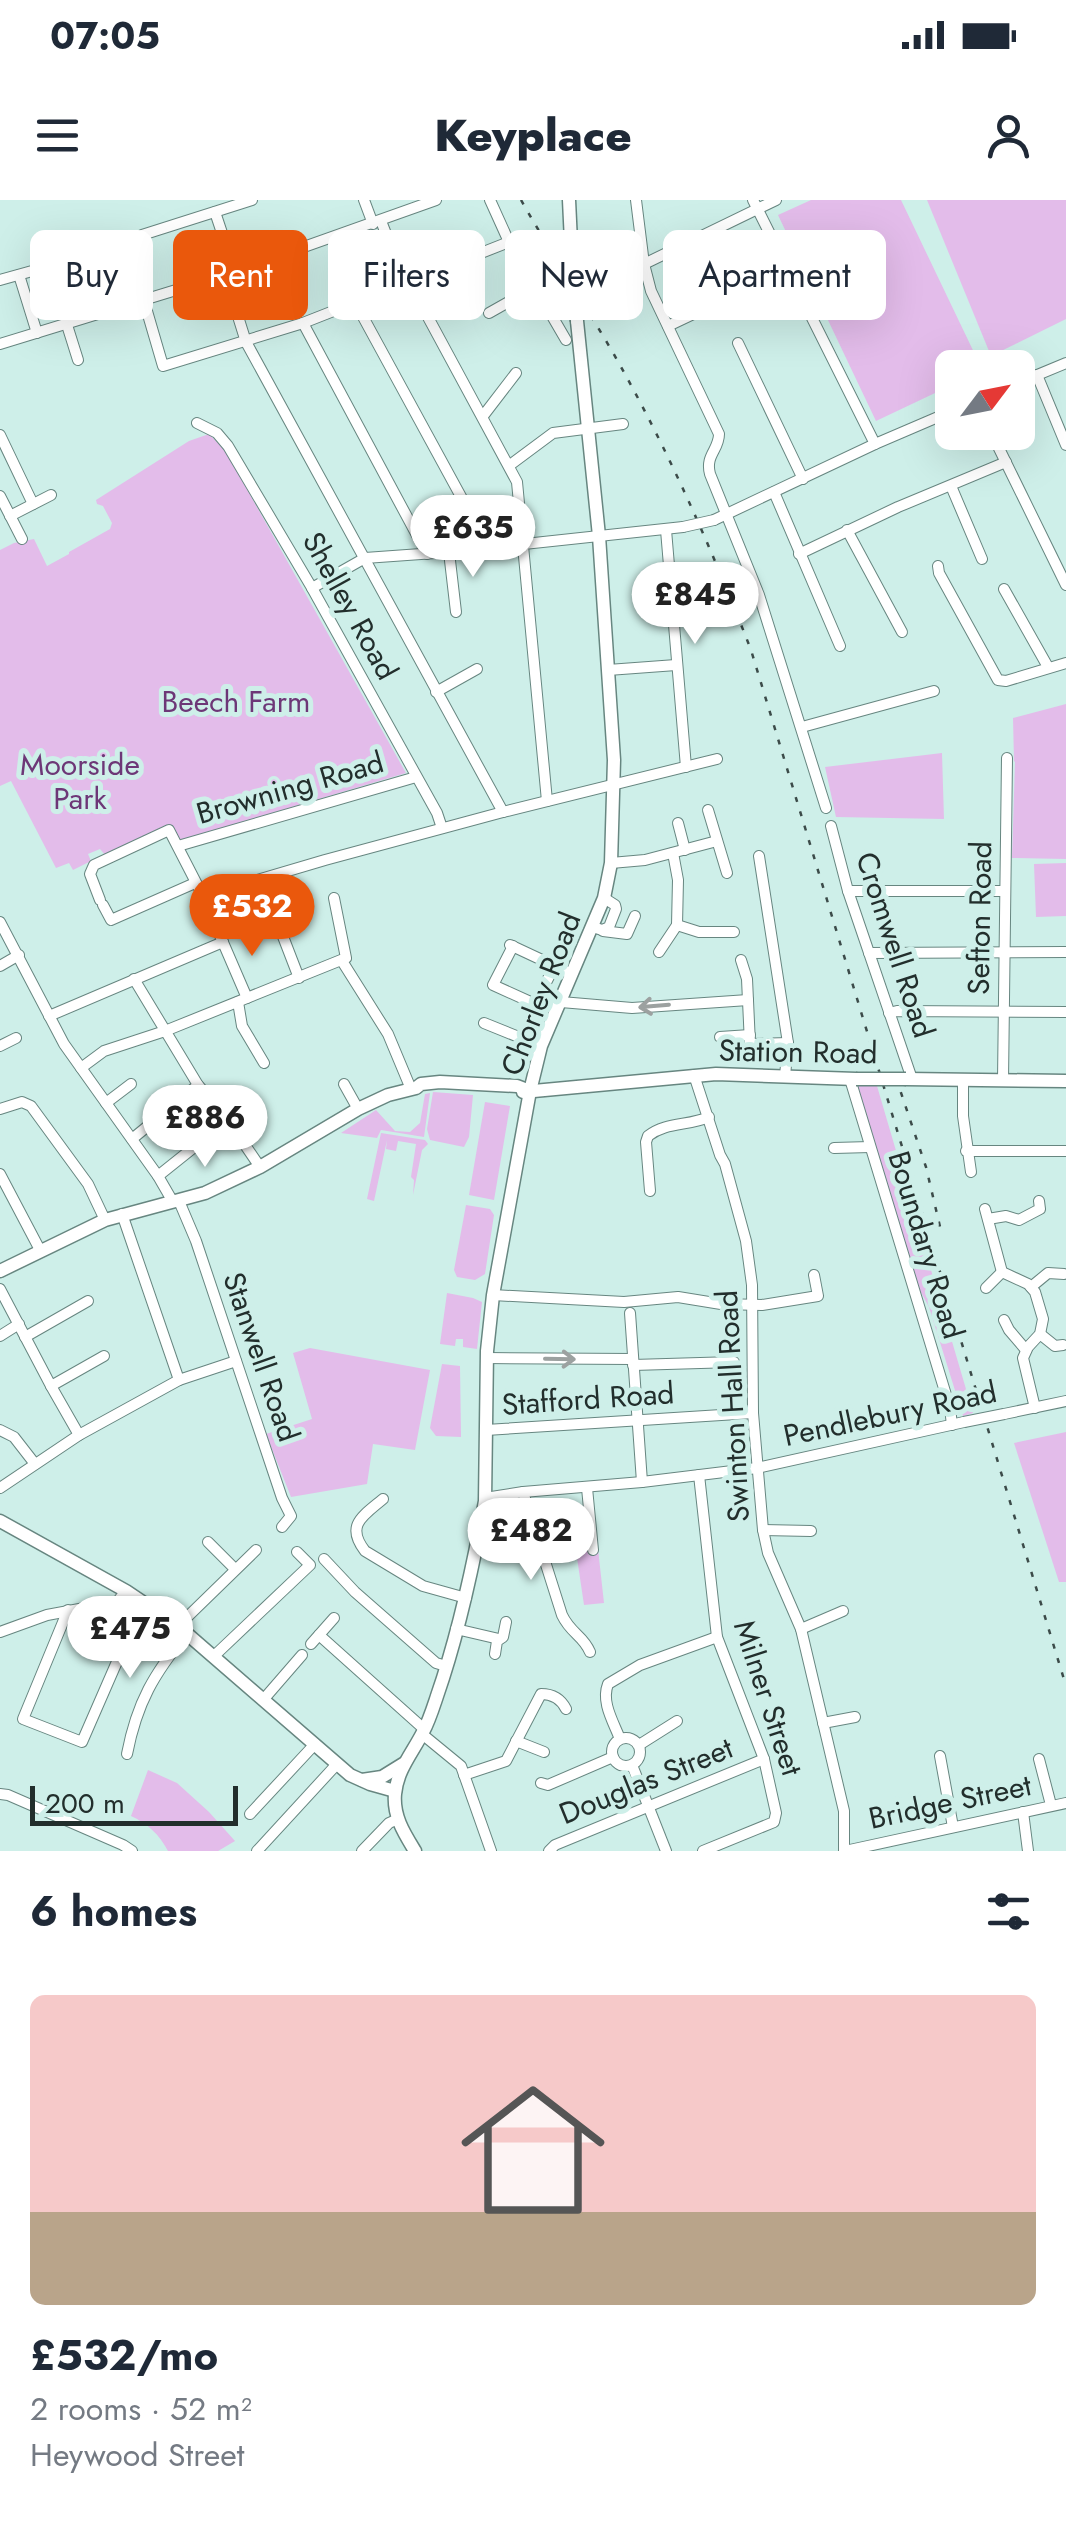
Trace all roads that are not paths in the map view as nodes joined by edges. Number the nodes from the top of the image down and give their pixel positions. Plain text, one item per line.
1 (252, 200) edge
2 (364, 200) edge
3 (436, 200) edge
4 (490, 200) edge
5 (569, 200) edge
6 (636, 200) edge
7 (776, 200) edge
8 (756, 204) edge
9 (215, 212) junction
10 (377, 223) junction
11 (219, 230) edge
12 (381, 230) edge
13 (570, 230) edge
14 (639, 230) edge
15 (769, 230) edge
16 (153, 232) edge
17 (505, 232) edge
18 (308, 247) edge
19 (643, 261) joint
20 (30, 272) edge
21 (19, 275) junction
22 (0, 280) edge
23 (505, 305) edge
24 (328, 314) edge
25 (489, 314) dead end
26 (81, 320) edge
27 (145, 320) edge
28 (241, 320) edge
29 (365, 320) edge
30 (430, 320) edge
31 (554, 320) edge
32 (577, 320) edge
33 (681, 320) edge
34 (813, 320) edge
35 (302, 323) junction
36 (67, 324) junction
37 (668, 326) junction
38 (37, 333) junction
39 (566, 340) dead end
40 (246, 342) junction
41 (738, 343) dead end
42 (0, 344) edge
43 (78, 360) dead end
44 (1066, 363) edge
45 (516, 374) dead end
46 (1037, 375) joint
47 (483, 416) junction
48 (935, 418) edge
49 (197, 423) dead end
50 (623, 424) dead end
51 (589, 428) junction
52 (0, 435) edge
53 (875, 444) junction
54 (1066, 446) edge
55 (1000, 450) edge
56 (5, 460) edge
57 (1006, 462) junction
58 (510, 465) junction
59 (802, 478) junction
60 (951, 486) junction
61 (774, 492) junction
62 (0, 496) edge
63 (51, 496) dead end
64 (33, 504) junction
65 (728, 514) junction
66 (10, 516) junction
67 (666, 530) junction
68 (848, 530) junction
69 (598, 536) junction
70 (22, 539) dead end
71 (524, 544) junction
72 (489, 548) junction
73 (450, 552) junction
74 (427, 554) junction
75 (799, 554) junction
76 (365, 558) junction
77 (982, 559) dead end
78 (938, 566) dead end
79 (1066, 585) edge
80 (312, 588) junction
81 (1004, 589) dead end
82 (456, 612) dead end
83 (902, 632) dead end
84 (840, 646) dead end
85 (1066, 663) edge
86 (676, 665) junction
87 (1048, 667) junction
88 (477, 669) dead end
89 (608, 670) junction
90 (436, 692) junction
91 (934, 692) dead end
92 (802, 726) junction
93 (1007, 758) dead end
94 (717, 759) dead end
95 (686, 767) junction
96 (416, 777) junction
97 (614, 784) junction
98 (547, 801) junction
99 (826, 808) dead end
100 (708, 810) dead end
101 (503, 812) junction
102 (678, 823) dead end
103 (831, 826) dead end
104 (442, 828) junction
105 (717, 842) junction
106 (178, 846) junction
107 (679, 852) junction
108 (759, 856) dead end
109 (611, 863) junction
110 (727, 873) dead end
111 (195, 882) junction
112 (848, 891) junction
113 (1005, 891) junction
114 (203, 896) junction
115 (334, 898) dead end
116 (272, 908) dead end
117 (635, 916) dead end
118 (0, 922) edge
119 (677, 925) junction
120 (597, 929) junction
121 (734, 932) dead end
122 (222, 939) junction
123 (659, 952) dead end
124 (1004, 952) junction
125 (1066, 952) edge
126 (869, 953) junction
127 (19, 955) junction
128 (344, 960) junction
129 (742, 960) dead end
130 (555, 965) junction
131 (0, 966) edge
132 (572, 974) junction
133 (299, 978) junction
134 (134, 979) junction
135 (242, 1000) junction
136 (748, 1000) junction
137 (561, 1002) junction
138 (1003, 1011) junction
139 (1066, 1012) edge
140 (890, 1013) junction
141 (48, 1016) junction
142 (484, 1023) dead end
143 (165, 1031) junction
144 (720, 1037) dead end
145 (750, 1039) junction
146 (788, 1043) junction
147 (541, 1046) junction
148 (264, 1063) dead end
149 (80, 1068) junction
150 (694, 1076) junction
151 (786, 1076) junction
152 (852, 1079) junction
153 (909, 1079) junction
154 (963, 1079) junction
155 (1003, 1080) junction
156 (1066, 1081) edge
157 (131, 1084) dead end
158 (344, 1084) dead end
159 (198, 1085) junction
160 (413, 1088) junction
161 (530, 1091) junction
162 (106, 1103) junction
163 (0, 1109) edge
164 (358, 1109) junction
165 (709, 1117) junction
166 (228, 1120) junction
167 (132, 1139) junction
168 (870, 1147) junction
169 (834, 1148) dead end
170 (966, 1151) junction
171 (1066, 1151) edge
172 (260, 1167) junction
173 (970, 1172) dead end
174 (0, 1174) edge
175 (158, 1176) junction
176 (650, 1191) dead end
177 (176, 1202) junction
178 (1042, 1208) dead end
179 (122, 1214) junction
180 (105, 1220) junction
181 (40, 1250) junction
182 (0, 1271) edge
183 (1002, 1272) junction
184 (1064, 1274) edge
185 (814, 1275) dead end
186 (0, 1288) edge
187 (986, 1288) dead end
188 (1031, 1288) junction
189 (492, 1295) junction
190 (88, 1301) dead end
191 (752, 1304) junction
192 (630, 1313) dead end
193 (1004, 1320) dead end
194 (19, 1324) junction
195 (1040, 1334) junction
196 (0, 1336) edge
197 (25, 1336) junction
198 (1063, 1345) dead end
199 (1026, 1350) junction
200 (104, 1356) dead end
201 (486, 1358) junction
202 (749, 1360) junction
203 (236, 1361) junction
204 (633, 1362) junction
205 (179, 1380) junction
206 (51, 1386) junction
207 (1066, 1401) edge
208 (1036, 1408) junction
209 (753, 1413) junction
210 (638, 1421) junction
211 (952, 1425) junction
212 (0, 1430) edge
213 (486, 1430) junction
214 (80, 1435) junction
215 (34, 1464) junction
216 (758, 1468) junction
217 (698, 1475) junction
218 (642, 1482) junction
219 (0, 1488) edge
220 (587, 1488) junction
221 (523, 1492) junction
222 (486, 1498) junction
223 (382, 1499) dead end
224 (0, 1520) edge
225 (282, 1527) dead end
226 (763, 1530) junction
227 (810, 1532) dead end
228 (208, 1542) dead end
229 (256, 1550) dead end
230 (593, 1550) dead end
231 (297, 1552) dead end
232 (324, 1559) dead end
233 (235, 1570) junction
234 (126, 1592) junction
235 (355, 1592) junction
236 (466, 1598) junction
237 (143, 1602) junction
238 (345, 1605) dead end
239 (68, 1610) junction
240 (843, 1611) dead end
241 (334, 1618) dead end
242 (506, 1622) dead end
243 (456, 1629) junction
244 (801, 1629) junction
245 (183, 1630) junction
246 (0, 1632) edge
247 (716, 1638) junction
248 (499, 1639) junction
249 (590, 1652) dead end
250 (495, 1654) dead end
251 (302, 1655) dead end
252 (214, 1656) junction
253 (446, 1666) junction
254 (263, 1700) junction
255 (566, 1709) dead end
256 (855, 1716) dead end
257 (677, 1721) dead end
258 (824, 1724) junction
259 (423, 1732) junction
260 (620, 1739) junction
261 (516, 1741) junction
262 (314, 1744) junction
263 (638, 1745) junction
264 (544, 1752) dead end
265 (127, 1754) dead end
266 (940, 1756) dead end
267 (612, 1758) junction
268 (764, 1759) junction
269 (1040, 1759) dead end
270 (405, 1762) junction
271 (337, 1764) junction
272 (632, 1765) junction
273 (464, 1776) junction
274 (358, 1780) junction
275 (541, 1783) dead end
276 (395, 1791) junction
277 (0, 1794) edge
278 (1066, 1803) edge
279 (1051, 1805) junction
280 (650, 1807) junction
281 (1023, 1812) junction
282 (250, 1814) dead end
283 (398, 1819) junction
284 (953, 1827) junction
285 (132, 1851) edge
286 (257, 1851) edge
287 (362, 1851) edge
288 (415, 1851) edge
289 (492, 1851) edge
290 (550, 1851) edge
291 (666, 1851) edge
292 (703, 1851) edge
293 (844, 1851) edge
294 (1028, 1851) edge

1 - 9 street
2 - 10 street
3 - 10 street
4 - 17 street
5 - 13 main road, Chorley Road
6 - 14 street
7 - 8 street
8 - 15 street
8 - 19 street
9 - 11 street
9 - 16 street
10 - 12 street
10 - 18 street
19 - 37 street
20 - 21 street
21 - 22 street
21 - 38 street
23 - 25 street
24 - 35 street
26 - 36 street
27 - 40 street
28 - 40 street
29 - 72 street
30 - 47 street
31 - 39 street
32 - 51 main road, Chorley Road, bridge
33 - 37 street
34 - 53 street
35 - 40 street
35 - 74 street
36 - 38 street
36 - 43 street
37 - 65 street
38 - 42 street
40 - 76 street
41 - 59 street
44 - 46 street
45 - 47 street
46 - 54 street
47 - 58 street
48 - 53 street
49 - 80 street, Shelley Road
50 - 51 street
51 - 58 street
51 - 69 main road, Chorley Road
52 - 56 street
53 - 59 street
55 - 57 street
56 - 64 street
57 - 60 street
57 - 79 street
58 - 71 street
59 - 61 street
60 - 68 street
60 - 77 street
61 - 65 street
61 - 75 street
62 - 66 street
63 - 64 street
64 - 66 street
65 - 67 street, bridge
65 - 92 street
66 - 70 street
67 - 69 street
67 - 86 street
68 - 75 street
68 - 83 street
69 - 71 street
69 - 89 main road, Chorley Road
71 - 72 street
71 - 98 street
72 - 73 street
73 - 74 street
73 - 82 street
74 - 76 street
75 - 84 street
76 - 80 street
76 - 90 street
78 - 87 street
80 - 96 street, Shelley Road
81 - 87 street
85 - 87 street
86 - 89 street
86 - 95 street
88 - 90 street
89 - 97 main road, Chorley Road
90 - 101 street
91 - 92 street
92 - 99 street
93 - 113 street, Sefton Road
94 - 95 street
95 - 97 street
96 - 104 street, Shelley Road
96 - 106 street, Browning Road
97 - 98 street
97 - 109 main road, Chorley Road
98 - 101 street
100 - 105 street
101 - 104 street
102 - 107 street
103 - 112 street, Cromwell Road
104 - 114 street
105 - 107 street
105 - 110 street
106 - 111 street
106 - 111 street
107 - 109 street
107 - 119 street
108 - 146 street
109 - 120 main road, Chorley Road
111 - 114 street
112 - 113 street
112 - 126 street, Cromwell Road
113 - 124 street, Sefton Road
114 - 122 street
115 - 128 street
116 - 133 street
117 - 120 street
118 - 127 street, Stanwell Road
119 - 121 street
119 - 123 street
120 - 132 main road, Chorley Road
122 - 134 street
122 - 135 street
124 - 125 street
124 - 126 street
124 - 138 street, Sefton Road
126 - 140 street, Cromwell Road
127 - 131 street
127 - 141 street, Stanwell Road
128 - 133 street
128 - 160 street
129 - 136 street
130 - 130 street
130 - 132 street
132 - 137 main road, Chorley Road
133 - 135 street
134 - 141 street
134 - 143 street
135 - 143 street
135 - 148 street
136 -> 137 street
136 - 145 street
137 - 147 main road, Chorley Road
138 - 139 street
138 - 140 street
138 - 155 street, Sefton Road
140 - 153 street, Cromwell Road
141 - 149 street, Stanwell Road
142 - 147 street
143 - 149 street
143 - 159 street
144 - 145 street
145 - 146 street
146 - 151 street
147 - 161 main road, Chorley Road
149 - 162 street, Stanwell Road
150 - 151 main road, Station Road
150 - 161 main road, Station Road
150 - 165 street, Swinton Hall Road
151 - 152 main road, Station Road
152 - 153 main road, Station Road, bridge
152 - 168 street, Boundary Road
153 - 154 main road, Station Road
154 - 155 main road, Station Road
154 - 170 street
155 - 156 main road, Station Road
157 - 162 street
158 - 164 street
159 - 166 street
159 - 167 street
160 - 161 main road, Station Road
160 - 164 main road, Station Road
161 - 189 main road, Chorley Road
162 - 167 street, Stanwell Road
163 - 180 street
164 - 172 main road, Station Road
165 - 176 street
165 - 191 street, Swinton Hall Road
166 - 172 street
166 - 175 street
167 - 175 street, Stanwell Road
168 - 169 street
168 - 211 street, Boundary Road
170 - 171 street
170 - 173 street
172 - 177 main road, Station Road
174 - 181 street
175 - 177 street, Stanwell Road
177 - 179 main road, Station Road
177 - 203 street, Stanwell Road
178 - 183 street
179 - 180 main road, Station Road
179 - 205 street
180 - 181 main road, Station Road
181 - 182 main road, Station Road
183 - 187 street
183 - 188 street
184 - 188 street
185 - 191 street
186 - 194 street
188 - 195 street
189 - 191 street
189 - 201 main road, Chorley Road
190 - 197 street
191 - 202 street, Swinton Hall Road
192 - 204 street
193 - 199 street
194 - 196 street
194 - 197 street
195 - 198 street
195 - 199 street
197 - 206 street
199 - 208 street
200 - 206 street
201 -> 204 street
201 - 213 main road, Chorley Road
202 - 204 street
202 - 209 street, Swinton Hall Road
203 - 205 street
203 - 225 street, Stanwell Road
204 - 210 street
205 - 214 street
206 - 214 street
207 - 208 street, Pendlebury Road
208 - 211 street, Pendlebury Road, bridge
209 - 210 street, Stafford Road
209 - 216 street, Swinton Hall Road
210 - 213 street, Stafford Road
210 - 218 street
211 - 216 street, Pendlebury Road
212 - 215 street
213 - 222 main road, Chorley Road
214 - 215 street
215 - 219 street
216 - 217 street, Pendlebury Road
216 - 226 street, Swinton Hall Road
217 - 218 street, Pendlebury Road
217 - 247 street, Milner Street
218 - 220 street, Pendlebury Road
220 - 221 street, Pendlebury Road
220 - 230 street
221 - 222 street, Pendlebury Road
221 - 249 street
222 - 236 main road, Chorley Road
223 - 236 street
224 - 234 main road
226 - 227 street
226 - 244 street, Swinton Hall Road
228 - 233 street
229 - 233 street
231 - 252 street
232 - 235 street
233 - 245 street
234 - 237 main road
234 - 239 street
235 - 238 street
235 - 253 street
236 - 243 main road, Chorley Road
237 - 239 street
237 - 245 main road
239 - 246 street
240 - 244 street
241 - 259 street
242 - 248 street
243 - 248 street
243 - 253 main road, Chorley Road
244 - 258 street, Swinton Hall Road
245 - 252 main road
245 - 265 street
247 - 260 street
247 - 268 street, Milner Street
248 - 250 street
251 - 254 street
252 - 254 main road
253 - 259 main road, Chorley Road
254 - 262 main road
255 - 261 street
256 - 258 street
257 - 263 street
258 - 293 street, Swinton Hall Road
259 - 270 main road, Chorley Road
259 - 273 street
260 - 263 street
260 - 267 street
261 - 264 street
261 - 273 street
262 - 271 main road
262 - 282 street
263 - 272 street
266 - 284 street
267 - 272 street
267 - 275 street
268 - 280 street, Douglas Street
268 - 292 street, Milner Street
269 - 279 street
270 - 274 main road
270 - 276 main road, Chorley Road
271 - 274 main road
271 - 286 street
272 - 280 street
273 - 289 street
274 - 276 main road
276 - 283 main road
277 - 285 street
278 - 279 street, Bridge Street
279 - 281 street, Bridge Street
280 - 290 street, Douglas Street
280 - 291 street
281 - 284 street, Bridge Street
281 - 294 street
283 - 287 street
283 - 288 main road
284 - 293 street, Bridge Street

